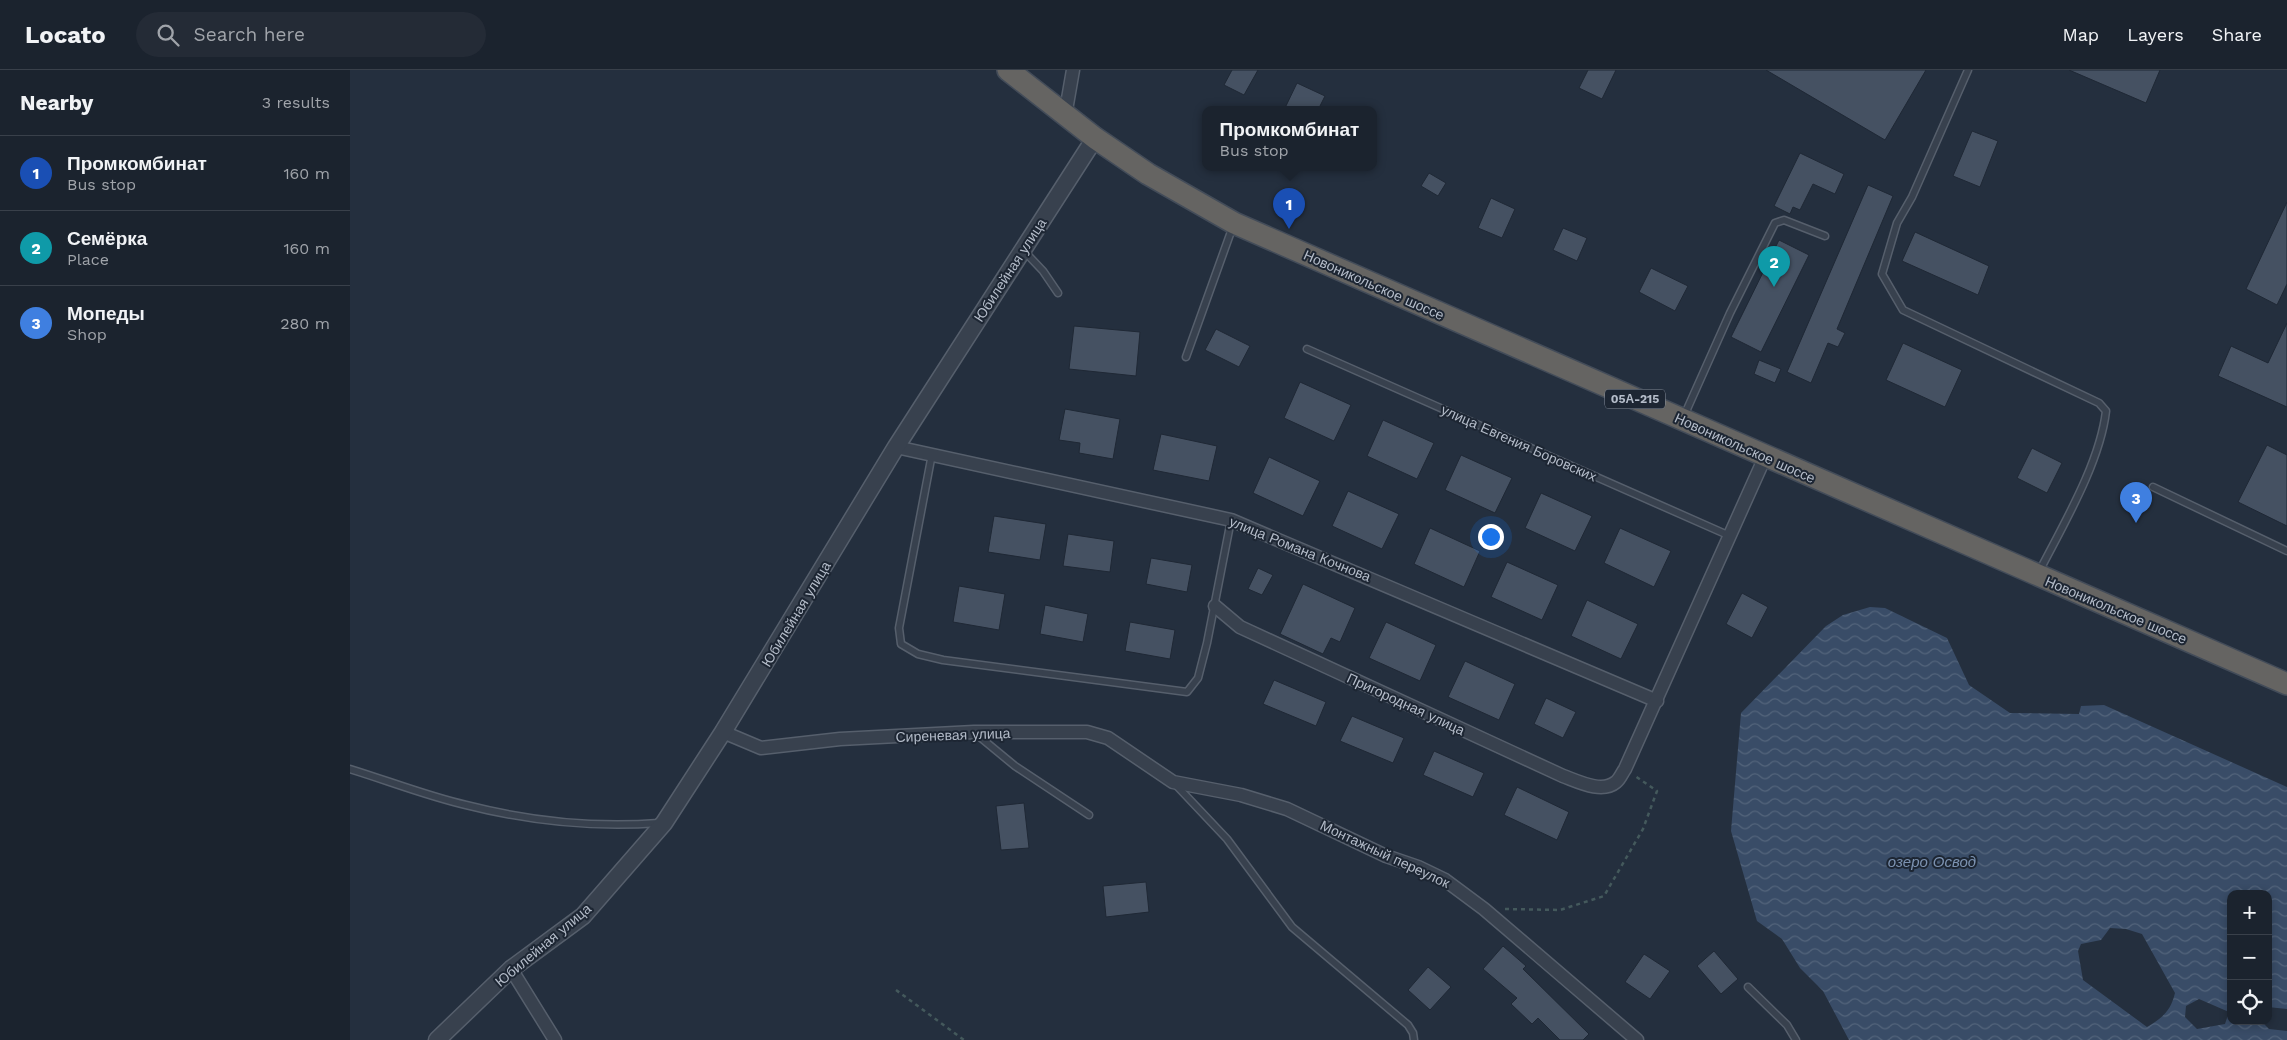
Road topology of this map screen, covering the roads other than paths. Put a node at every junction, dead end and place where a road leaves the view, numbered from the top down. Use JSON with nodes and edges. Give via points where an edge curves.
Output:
{"nodes":[{"id":1,"x":1008,"y":70,"type":"edge"},
{"id":2,"x":1073,"y":70,"type":"edge"},
{"id":3,"x":1968,"y":70,"type":"edge"},
{"id":4,"x":1065,"y":116,"type":"junction"},
{"id":5,"x":1095,"y":138,"type":"junction"},
{"id":6,"x":1234,"y":223,"type":"junction"},
{"id":7,"x":1825,"y":236,"type":"dead end"},
{"id":8,"x":1023,"y":250,"type":"junction"},
{"id":9,"x":1058,"y":293,"type":"dead end"},
{"id":10,"x":1307,"y":348,"type":"dead end"},
{"id":11,"x":1186,"y":357,"type":"dead end"},
{"id":12,"x":1682,"y":420,"type":"junction"},
{"id":13,"x":896,"y":446,"type":"junction"},
{"id":14,"x":932,"y":454,"type":"junction"},
{"id":15,"x":1765,"y":457,"type":"junction"},
{"id":16,"x":2153,"y":487,"type":"dead end"},
{"id":17,"x":1232,"y":520,"type":"junction"},
{"id":18,"x":1731,"y":537,"type":"junction"},
{"id":19,"x":2287,"y":551,"type":"edge"},
{"id":20,"x":2037,"y":576,"type":"junction"},
{"id":21,"x":1215,"y":606,"type":"junction"},
{"id":22,"x":2287,"y":684,"type":"edge"},
{"id":23,"x":1657,"y":701,"type":"junction"},
{"id":24,"x":723,"y":732,"type":"junction"},
{"id":25,"x":974,"y":732,"type":"junction"},
{"id":26,"x":350,"y":769,"type":"edge"},
{"id":27,"x":1172,"y":782,"type":"junction"},
{"id":28,"x":1089,"y":815,"type":"dead end"},
{"id":29,"x":664,"y":823,"type":"junction"},
{"id":30,"x":511,"y":969,"type":"junction"},
{"id":31,"x":1748,"y":987,"type":"dead end"},
{"id":32,"x":437,"y":1040,"type":"edge"},
{"id":33,"x":555,"y":1040,"type":"edge"},
{"id":34,"x":1414,"y":1040,"type":"edge"},
{"id":35,"x":1637,"y":1040,"type":"edge"},
{"id":36,"x":1796,"y":1040,"type":"edge"}],
"edges":[{"from":1,"to":4,"type":"highway","name":"Новоникольское шоссе","number":"05А-215"},
{"from":2,"to":4,"type":"street"},
{"from":3,"to":20,"type":"lane","via":[[1912,197],[1897,223],[1882,274],[1903,310],[2099,403],[2106,411],[2104,434],[2073,506]]},
{"from":4,"to":5,"type":"highway","name":"Новоникольское шоссе","number":"05А-215"},
{"from":5,"to":6,"type":"highway","name":"Новоникольское шоссе","number":"05А-215","via":[[1148,174]]},
{"from":5,"to":8,"type":"street","name":"Юбилейная улица"},
{"from":6,"to":11,"type":"lane"},
{"from":6,"to":12,"type":"highway","name":"Новоникольское шоссе","number":"05А-215"},
{"from":7,"to":12,"type":"lane","via":[[1784,220],[1775,223]]},
{"from":8,"to":9,"type":"lane"},
{"from":8,"to":13,"type":"street","name":"Юбилейная улица"},
{"from":10,"to":18,"type":"lane","name":"улица Евгения Боровских"},
{"from":12,"to":15,"type":"highway","name":"Новоникольское шоссе","number":"05А-215"},
{"from":13,"to":14,"type":"street","name":"улица Романа Кочнова"},
{"from":13,"to":24,"type":"street","name":"Юбилейная улица"},
{"from":14,"to":17,"type":"street","name":"улица Романа Кочнова"},
{"from":14,"to":21,"type":"lane","via":[[899,628],[901,644],[918,654],[1188,692],[1198,678]]},
{"from":15,"to":18,"type":"street"},
{"from":15,"to":20,"type":"highway","name":"Новоникольское шоссе","number":"05А-215"},
{"from":16,"to":19,"type":"lane"},
{"from":17,"to":21,"type":"lane"},
{"from":17,"to":23,"type":"street","name":"улица Романа Кочнова"},
{"from":18,"to":23,"type":"street"},
{"from":20,"to":22,"type":"highway","name":"Новоникольское шоссе","number":"05А-215"},
{"from":21,"to":23,"type":"street","name":"Пригородная улица","via":[[1240,627],[1584,784],[1604,787],[1616,782]]},
{"from":24,"to":25,"type":"street","name":"Сиреневая улица","via":[[761,748],[840,739]]},
{"from":24,"to":29,"type":"street","name":"Юбилейная улица"},
{"from":25,"to":27,"type":"street","name":"Сиреневая улица","via":[[1087,732],[1108,738]]},
{"from":25,"to":28,"type":"lane","via":[[1015,766]]},
{"from":26,"to":29,"type":"lane","via":[[466,805],[559,822],[621,826]]},
{"from":27,"to":34,"type":"lane","via":[[1227,839],[1292,927],[1408,1024]]},
{"from":27,"to":35,"type":"street","name":"Монтажный переулок","via":[[1242,794],[1287,809],[1445,880],[1484,909]]},
{"from":29,"to":30,"type":"street","name":"Юбилейная улица","via":[[583,916]]},
{"from":30,"to":32,"type":"street","name":"Юбилейная улица"},
{"from":30,"to":33,"type":"street"},
{"from":31,"to":36,"type":"lane","via":[[1787,1025]]}]}
